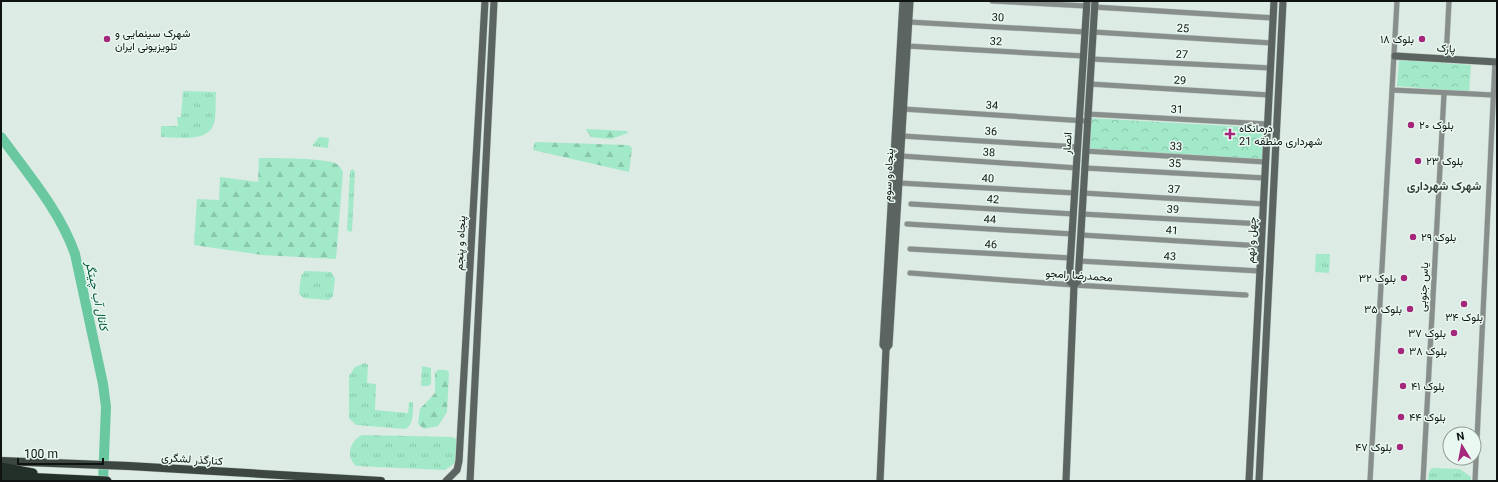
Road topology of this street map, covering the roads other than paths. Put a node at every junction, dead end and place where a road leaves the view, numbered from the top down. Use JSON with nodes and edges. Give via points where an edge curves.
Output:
{"nodes":[{"id":1,"x":485,"y":1,"type":"edge"},
{"id":2,"x":494,"y":1,"type":"edge"},
{"id":3,"x":903,"y":1,"type":"edge"},
{"id":4,"x":910,"y":1,"type":"edge"},
{"id":5,"x":992,"y":1,"type":"edge"},
{"id":6,"x":1274,"y":1,"type":"edge"},
{"id":7,"x":1283,"y":1,"type":"edge"},
{"id":8,"x":1397,"y":1,"type":"edge"},
{"id":9,"x":1449,"y":1,"type":"edge"},
{"id":10,"x":1091,"y":4,"type":"edge"},
{"id":11,"x":1274,"y":18,"type":"junction"},
{"id":12,"x":909,"y":22,"type":"junction"},
{"id":13,"x":1089,"y":32,"type":"junction"},
{"id":14,"x":1272,"y":43,"type":"junction"},
{"id":15,"x":907,"y":46,"type":"junction"},
{"id":16,"x":1084,"y":56,"type":"junction"},
{"id":17,"x":1395,"y":56,"type":"junction"},
{"id":18,"x":1091,"y":59,"type":"junction"},
{"id":19,"x":1446,"y":60,"type":"junction"},
{"id":20,"x":1496,"y":62,"type":"edge"},
{"id":21,"x":1271,"y":68,"type":"junction"},
{"id":22,"x":1090,"y":84,"type":"junction"},
{"id":23,"x":1393,"y":90,"type":"junction"},
{"id":24,"x":1444,"y":94,"type":"junction"},
{"id":25,"x":1270,"y":95,"type":"junction"},
{"id":26,"x":1493,"y":95,"type":"junction"},
{"id":27,"x":903,"y":109,"type":"junction"},
{"id":28,"x":1084,"y":118,"type":"junction"},
{"id":29,"x":1267,"y":124,"type":"junction"},
{"id":30,"x":902,"y":136,"type":"junction"},
{"id":31,"x":1082,"y":149,"type":"junction"},
{"id":32,"x":900,"y":156,"type":"junction"},
{"id":33,"x":1266,"y":162,"type":"junction"},
{"id":34,"x":1077,"y":168,"type":"junction"},
{"id":35,"x":1085,"y":168,"type":"junction"},
{"id":36,"x":475,"y":172,"type":"junction"},
{"id":37,"x":485,"y":172,"type":"junction"},
{"id":38,"x":1265,"y":178,"type":"junction"},
{"id":39,"x":899,"y":182,"type":"junction"},
{"id":40,"x":1075,"y":193,"type":"junction"},
{"id":41,"x":1083,"y":193,"type":"junction"},
{"id":42,"x":911,"y":204,"type":"dead end"},
{"id":43,"x":1264,"y":204,"type":"junction"},
{"id":44,"x":1074,"y":214,"type":"junction"},
{"id":45,"x":1082,"y":214,"type":"junction"},
{"id":46,"x":907,"y":224,"type":"dead end"},
{"id":47,"x":1263,"y":224,"type":"junction"},
{"id":48,"x":1072,"y":234,"type":"junction"},
{"id":49,"x":1081,"y":235,"type":"junction"},
{"id":50,"x":1262,"y":246,"type":"junction"},
{"id":51,"x":910,"y":249,"type":"dead end"},
{"id":52,"x":1071,"y":258,"type":"junction"},
{"id":53,"x":1079,"y":261,"type":"junction"},
{"id":54,"x":1260,"y":271,"type":"junction"},
{"id":55,"x":910,"y":273,"type":"dead end"},
{"id":56,"x":1074,"y":285,"type":"junction"},
{"id":57,"x":1246,"y":295,"type":"dead end"},
{"id":58,"x":886,"y":349,"type":"junction"},
{"id":59,"x":1,"y":461,"type":"edge"},
{"id":60,"x":458,"y":466,"type":"junction"},
{"id":61,"x":1,"y":467,"type":"edge"},
{"id":62,"x":471,"y":467,"type":"junction"},
{"id":63,"x":1,"y":476,"type":"edge"},
{"id":64,"x":84,"y":480,"type":"junction"},
{"id":65,"x":107,"y":481,"type":"edge"},
{"id":66,"x":380,"y":481,"type":"edge"},
{"id":67,"x":446,"y":481,"type":"edge"},
{"id":68,"x":470,"y":481,"type":"edge"},
{"id":69,"x":880,"y":481,"type":"edge"},
{"id":70,"x":1066,"y":481,"type":"edge"},
{"id":71,"x":1249,"y":481,"type":"edge"},
{"id":72,"x":1259,"y":481,"type":"edge"},
{"id":73,"x":1370,"y":481,"type":"edge"},
{"id":74,"x":1423,"y":481,"type":"edge"},
{"id":75,"x":1475,"y":481,"type":"edge"}],
"edges":[{"from":1,"to":36,"type":"street","name":"پنجاه و پنجم"},
{"from":2,"to":37,"type":"street","name":"پنجاه و پنجم"},
{"from":3,"to":58,"type":"street","name":"پنجاه و سوم","via":[[883,345]]},
{"from":4,"to":12,"type":"street","name":"پنجاه و سوم"},
{"from":5,"to":10,"type":"street"},
{"from":6,"to":11,"type":"street","name":"چهل و نهم"},
{"from":7,"to":72,"type":"street","name":"چهل و نهم"},
{"from":8,"to":17,"type":"street"},
{"from":9,"to":19,"type":"street"},
{"from":10,"to":11,"type":"street"},
{"from":10,"to":13,"type":"street","name":"انصار"},
{"from":11,"to":14,"type":"street","name":"چهل و نهم"},
{"from":12,"to":13,"type":"street","name":"30"},
{"from":12,"to":15,"type":"street","name":"پنجاه و سوم"},
{"from":13,"to":14,"type":"street","name":"25"},
{"from":13,"to":16,"type":"street","name":"انصار"},
{"from":13,"to":18,"type":"street","name":"انصار"},
{"from":14,"to":21,"type":"street","name":"چهل و نهم"},
{"from":15,"to":16,"type":"street","name":"32"},
{"from":15,"to":27,"type":"street","name":"پنجاه و سوم"},
{"from":16,"to":28,"type":"street","name":"انصار"},
{"from":17,"to":19,"type":"street","name":"پارک"},
{"from":17,"to":23,"type":"street"},
{"from":18,"to":21,"type":"street","name":"27"},
{"from":18,"to":22,"type":"street","name":"انصار"},
{"from":19,"to":20,"type":"street","name":"پارک"},
{"from":20,"to":26,"type":"street"},
{"from":21,"to":25,"type":"street","name":"چهل و نهم"},
{"from":22,"to":25,"type":"street","name":"29"},
{"from":22,"to":28,"type":"street","name":"انصار"},
{"from":23,"to":24,"type":"street"},
{"from":23,"to":73,"type":"street"},
{"from":24,"to":26,"type":"street"},
{"from":24,"to":74,"type":"street","name":"یاس جنوبی"},
{"from":25,"to":29,"type":"street","name":"چهل و نهم"},
{"from":26,"to":75,"type":"street"},
{"from":27,"to":28,"type":"street","name":"34"},
{"from":27,"to":30,"type":"street","name":"پنجاه و سوم"},
{"from":28,"to":29,"type":"street","name":"31"},
{"from":28,"to":31,"type":"street","name":"انصار"},
{"from":29,"to":33,"type":"street","name":"چهل و نهم"},
{"from":30,"to":31,"type":"street","name":"36"},
{"from":30,"to":32,"type":"street","name":"پنجاه و سوم"},
{"from":31,"to":33,"type":"street","name":"33"},
{"from":31,"to":34,"type":"street","name":"انصار"},
{"from":31,"to":35,"type":"street","name":"انصار"},
{"from":32,"to":34,"type":"street","name":"38"},
{"from":32,"to":39,"type":"street","name":"پنجاه و سوم"},
{"from":33,"to":38,"type":"street","name":"چهل و نهم"},
{"from":34,"to":40,"type":"street","name":"انصار"},
{"from":35,"to":38,"type":"street","name":"35"},
{"from":35,"to":41,"type":"street","name":"انصار"},
{"from":36,"to":37,"type":"street"},
{"from":36,"to":60,"type":"street","name":"پنجاه و پنجم"},
{"from":37,"to":62,"type":"street","name":"پنجاه و پنجم"},
{"from":38,"to":43,"type":"street","name":"چهل و نهم"},
{"from":39,"to":40,"type":"street","name":"40"},
{"from":39,"to":58,"type":"street","name":"پنجاه و سوم","via":[[889,345]]},
{"from":40,"to":44,"type":"street","name":"انصار"},
{"from":41,"to":43,"type":"street","name":"37"},
{"from":41,"to":45,"type":"street","name":"انصار"},
{"from":42,"to":44,"type":"street","name":"42"},
{"from":43,"to":47,"type":"street","name":"چهل و نهم"},
{"from":44,"to":48,"type":"street","name":"انصار"},
{"from":45,"to":47,"type":"street","name":"39"},
{"from":45,"to":49,"type":"street","name":"انصار"},
{"from":46,"to":48,"type":"street","name":"44"},
{"from":47,"to":50,"type":"street","name":"چهل و نهم"},
{"from":48,"to":52,"type":"street","name":"انصار"},
{"from":49,"to":50,"type":"street","name":"41"},
{"from":49,"to":53,"type":"street","name":"انصار"},
{"from":50,"to":54,"type":"street","name":"چهل و نهم"},
{"from":51,"to":52,"type":"street","name":"46"},
{"from":52,"to":56,"type":"street","name":"انصار","via":[[1070,281]]},
{"from":53,"to":54,"type":"street","name":"43"},
{"from":53,"to":56,"type":"street","name":"انصار","via":[[1078,281]]},
{"from":54,"to":71,"type":"street","name":"چهل و نهم"},
{"from":55,"to":56,"type":"street","name":"محمدرضا رامجو"},
{"from":56,"to":57,"type":"street","name":"محمدرضا رامجو"},
{"from":56,"to":70,"type":"street","name":"انصار"},
{"from":58,"to":69,"type":"street","name":"پنجاه و سوم"},
{"from":59,"to":66,"type":"main road","name":"کنارگذر لشگری"},
{"from":60,"to":62,"type":"street"},
{"from":60,"to":67,"type":"street"},
{"from":61,"to":64,"type":"highway"},
{"from":62,"to":68,"type":"street","name":"پنجاه و پنجم"},
{"from":63,"to":64,"type":"highway"},
{"from":64,"to":65,"type":"highway"}]}
